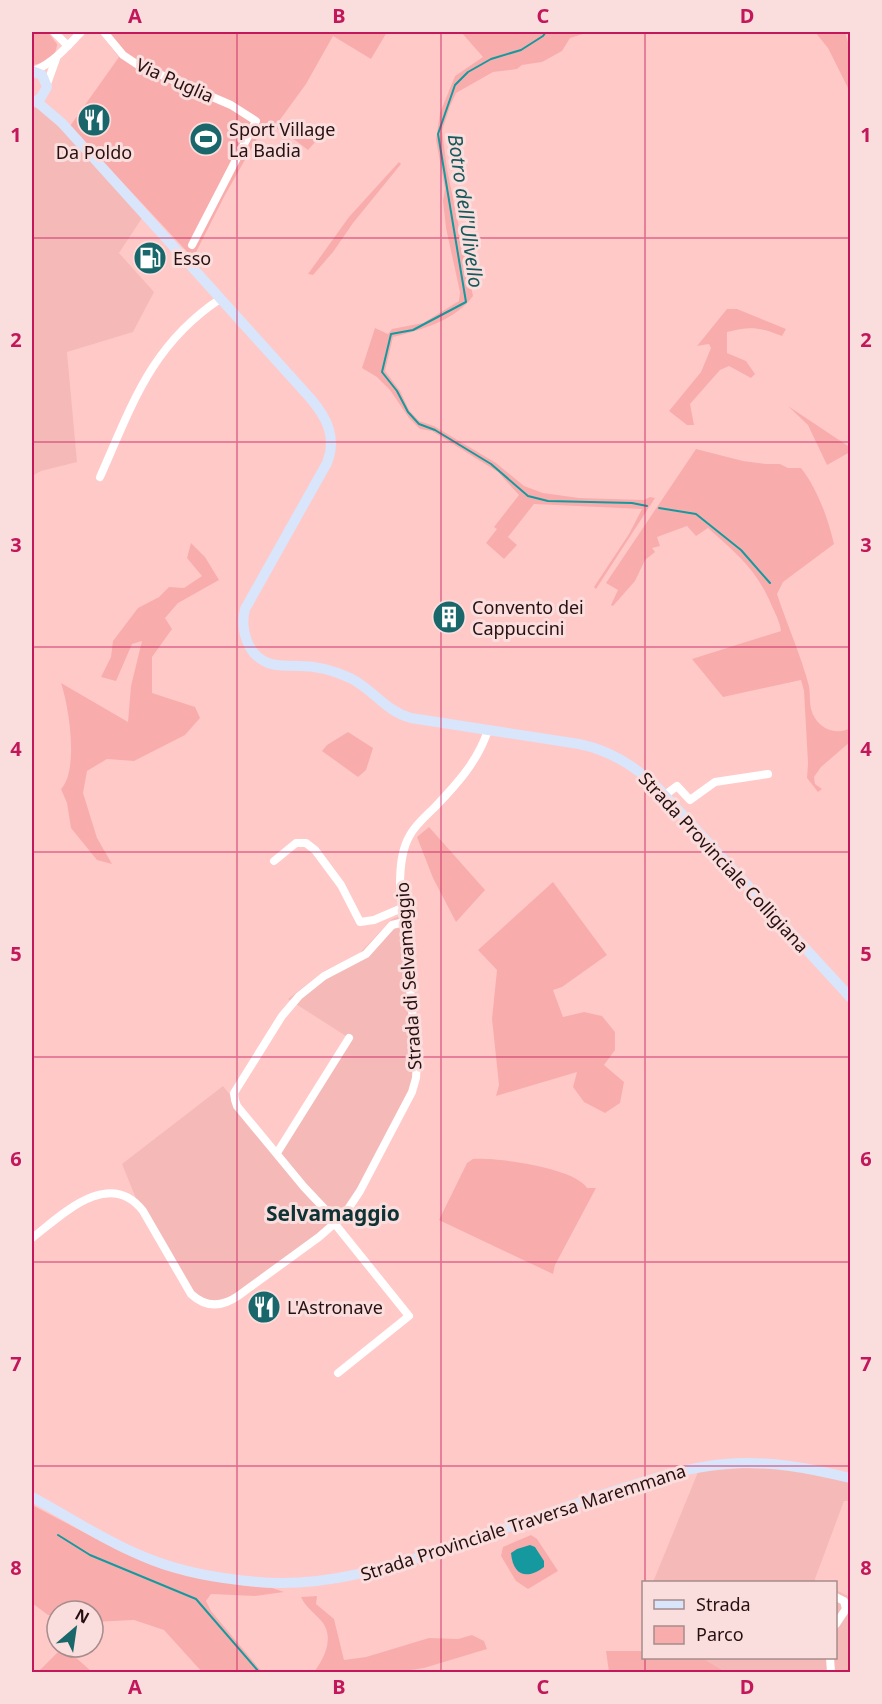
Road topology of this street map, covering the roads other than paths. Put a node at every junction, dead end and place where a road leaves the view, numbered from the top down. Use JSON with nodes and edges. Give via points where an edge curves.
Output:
{"nodes":[{"id":1,"x":54,"y":32,"type":"edge"},
{"id":2,"x":81,"y":32,"type":"edge"},
{"id":3,"x":104,"y":32,"type":"edge"},
{"id":4,"x":68,"y":46,"type":"junction"},
{"id":5,"x":58,"y":56,"type":"junction"},
{"id":6,"x":33,"y":71,"type":"edge"},
{"id":7,"x":46,"y":87,"type":"junction"},
{"id":8,"x":34,"y":101,"type":"edge"},
{"id":9,"x":62,"y":123,"type":"junction"},
{"id":10,"x":192,"y":245,"type":"dead end"},
{"id":11,"x":220,"y":299,"type":"junction"},
{"id":12,"x":100,"y":477,"type":"dead end"},
{"id":13,"x":488,"y":730,"type":"junction"},
{"id":14,"x":768,"y":774,"type":"dead end"},
{"id":15,"x":665,"y":795,"type":"junction"},
{"id":16,"x":274,"y":861,"type":"dead end"},
{"id":17,"x":402,"y":908,"type":"junction"},
{"id":18,"x":404,"y":922,"type":"junction"},
{"id":19,"x":850,"y":997,"type":"edge"},
{"id":20,"x":349,"y":1038,"type":"dead end"},
{"id":21,"x":277,"y":1153,"type":"junction"},
{"id":22,"x":336,"y":1223,"type":"junction"},
{"id":23,"x":32,"y":1238,"type":"edge"},
{"id":24,"x":338,"y":1373,"type":"dead end"},
{"id":25,"x":850,"y":1478,"type":"edge"},
{"id":26,"x":32,"y":1497,"type":"edge"},
{"id":27,"x":837,"y":1598,"type":"edge"},
{"id":28,"x":837,"y":1622,"type":"edge"}],
"edges":[{"from":1,"to":4,"type":"street"},
{"from":2,"to":4,"type":"street"},
{"from":3,"to":10,"type":"street","name":"Via Puglia","via":[[122,54],[138,65],[231,105],[256,121]]},
{"from":4,"to":5,"type":"street"},
{"from":5,"to":6,"type":"street"},
{"from":5,"to":7,"type":"street"},
{"from":6,"to":7,"type":"main road","name":"Strada Provinciale Colligiana","via":[[42,75]]},
{"from":7,"to":8,"type":"main road","via":[[44,95]]},
{"from":7,"to":9,"type":"main road","name":"Strada Provinciale Colligiana"},
{"from":8,"to":9,"type":"main road","name":"Strada Provinciale Colligiana"},
{"from":9,"to":11,"type":"main road","name":"Strada Provinciale Colligiana"},
{"from":11,"to":12,"type":"street","via":[[182,329],[150,370]]},
{"from":11,"to":13,"type":"main road","name":"Strada Provinciale Colligiana","via":[[319,410],[331,438],[325,468],[248,602],[243,622],[250,647],[271,664],[308,666],[345,676],[401,716]]},
{"from":13,"to":15,"type":"main road","name":"Strada Provinciale Colligiana","via":[[600,750],[630,765]]},
{"from":13,"to":17,"type":"street","name":"Strada di Selvamaggio","via":[[468,770],[407,840],[400,871]]},
{"from":14,"to":15,"type":"street","via":[[715,782],[690,800],[677,786]]},
{"from":15,"to":19,"type":"main road","name":"Strada Provinciale Colligiana"},
{"from":16,"to":17,"type":"street","via":[[296,843],[304,842],[315,850],[341,885],[360,922]]},
{"from":17,"to":18,"type":"street","name":"Strada di Selvamaggio"},
{"from":18,"to":21,"type":"street","via":[[392,925],[366,954],[324,976],[299,996],[235,1091],[237,1106]]},
{"from":18,"to":22,"type":"street","name":"Strada di Selvamaggio","via":[[417,1056],[415,1085],[360,1191]]},
{"from":20,"to":21,"type":"street"},
{"from":21,"to":22,"type":"street"},
{"from":22,"to":23,"type":"street","name":"Strada di Selvamaggio","via":[[234,1299],[217,1305],[202,1302],[191,1294],[143,1211],[123,1195],[89,1197]]},
{"from":22,"to":24,"type":"street","via":[[409,1316]]},
{"from":25,"to":26,"type":"main road","name":"Strada Provinciale Traversa Maremmana","via":[[775,1464],[731,1463],[692,1468],[380,1569],[338,1579],[286,1583],[220,1577],[163,1564],[113,1542]]},
{"from":27,"to":28,"type":"street","via":[[846,1609]]}]}
